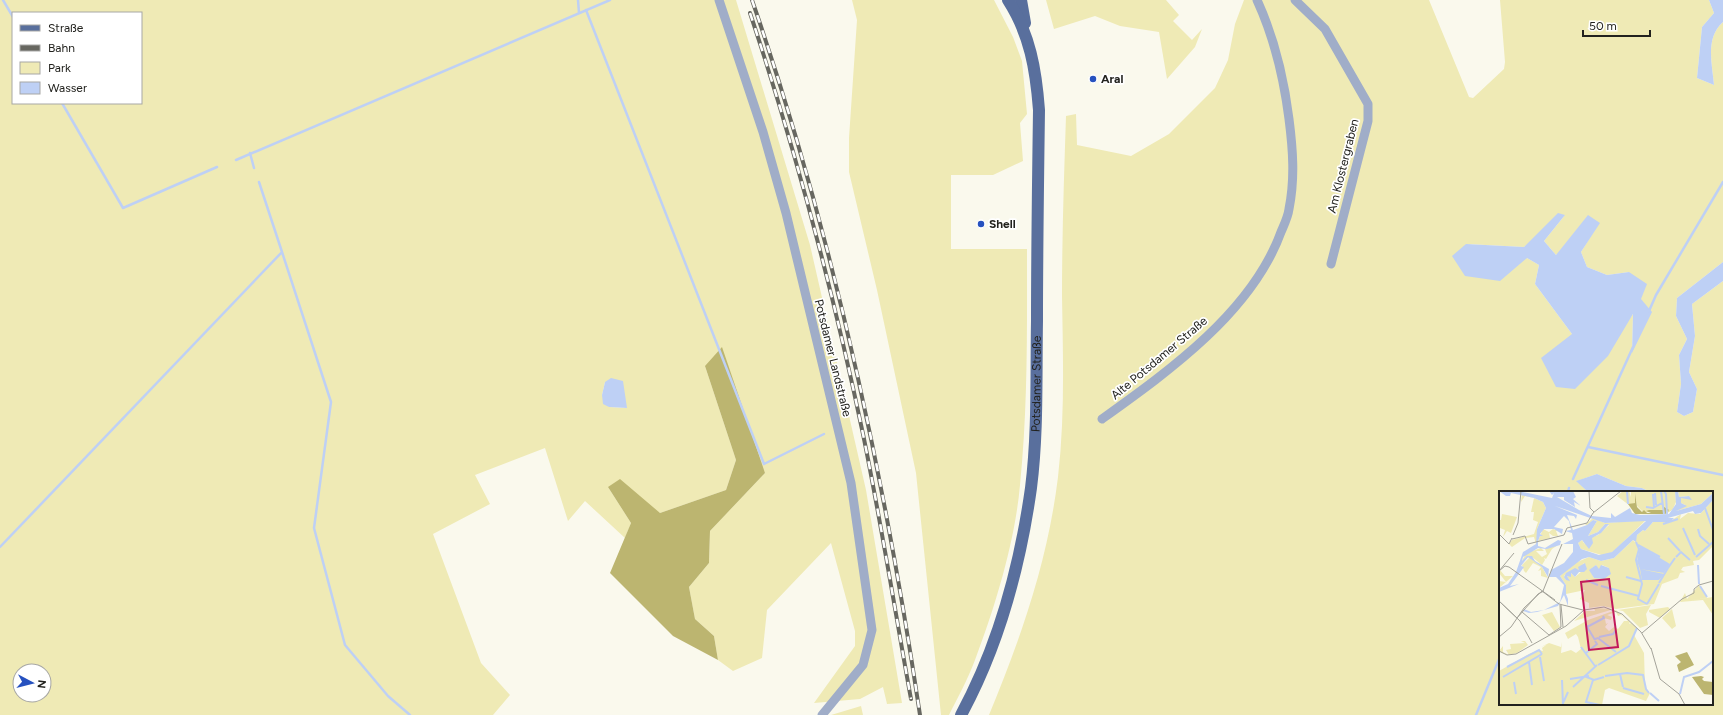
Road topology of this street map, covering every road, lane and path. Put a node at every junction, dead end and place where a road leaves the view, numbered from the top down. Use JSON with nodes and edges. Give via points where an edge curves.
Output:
{"nodes":[{"id":1,"x":719,"y":0,"type":"edge"},
{"id":2,"x":1008,"y":0,"type":"edge"},
{"id":3,"x":1021,"y":0,"type":"edge"},
{"id":4,"x":1257,"y":0,"type":"edge"},
{"id":5,"x":1295,"y":0,"type":"edge"},
{"id":6,"x":1028,"y":42,"type":"junction"},
{"id":7,"x":1331,"y":264,"type":"dead end"},
{"id":8,"x":1102,"y":419,"type":"dead end"},
{"id":9,"x":822,"y":715,"type":"edge"},
{"id":10,"x":961,"y":715,"type":"edge"}],
"edges":[{"from":1,"to":9,"type":"street","name":"Potsdamer Landstraße","via":[[763,132],[784,206],[852,491],[872,630],[863,665]]},
{"from":2,"to":6,"type":"main road","name":"Potsdamer Straße"},
{"from":3,"to":6,"type":"main road","name":"Potsdamer Straße"},
{"from":4,"to":8,"type":"street","name":"Alte Potsdamer Straße","via":[[1274,47],[1287,98],[1294,156],[1289,211],[1280,236],[1258,279],[1212,331],[1182,358]]},
{"from":5,"to":7,"type":"street","name":"Am Klostergraben","via":[[1325,29],[1368,104],[1368,121]]},
{"from":6,"to":10,"type":"main road","name":"Potsdamer Straße","via":[[1036,73],[1039,110],[1035,429],[1031,487],[1021,544],[1006,605],[974,692]]}]}
